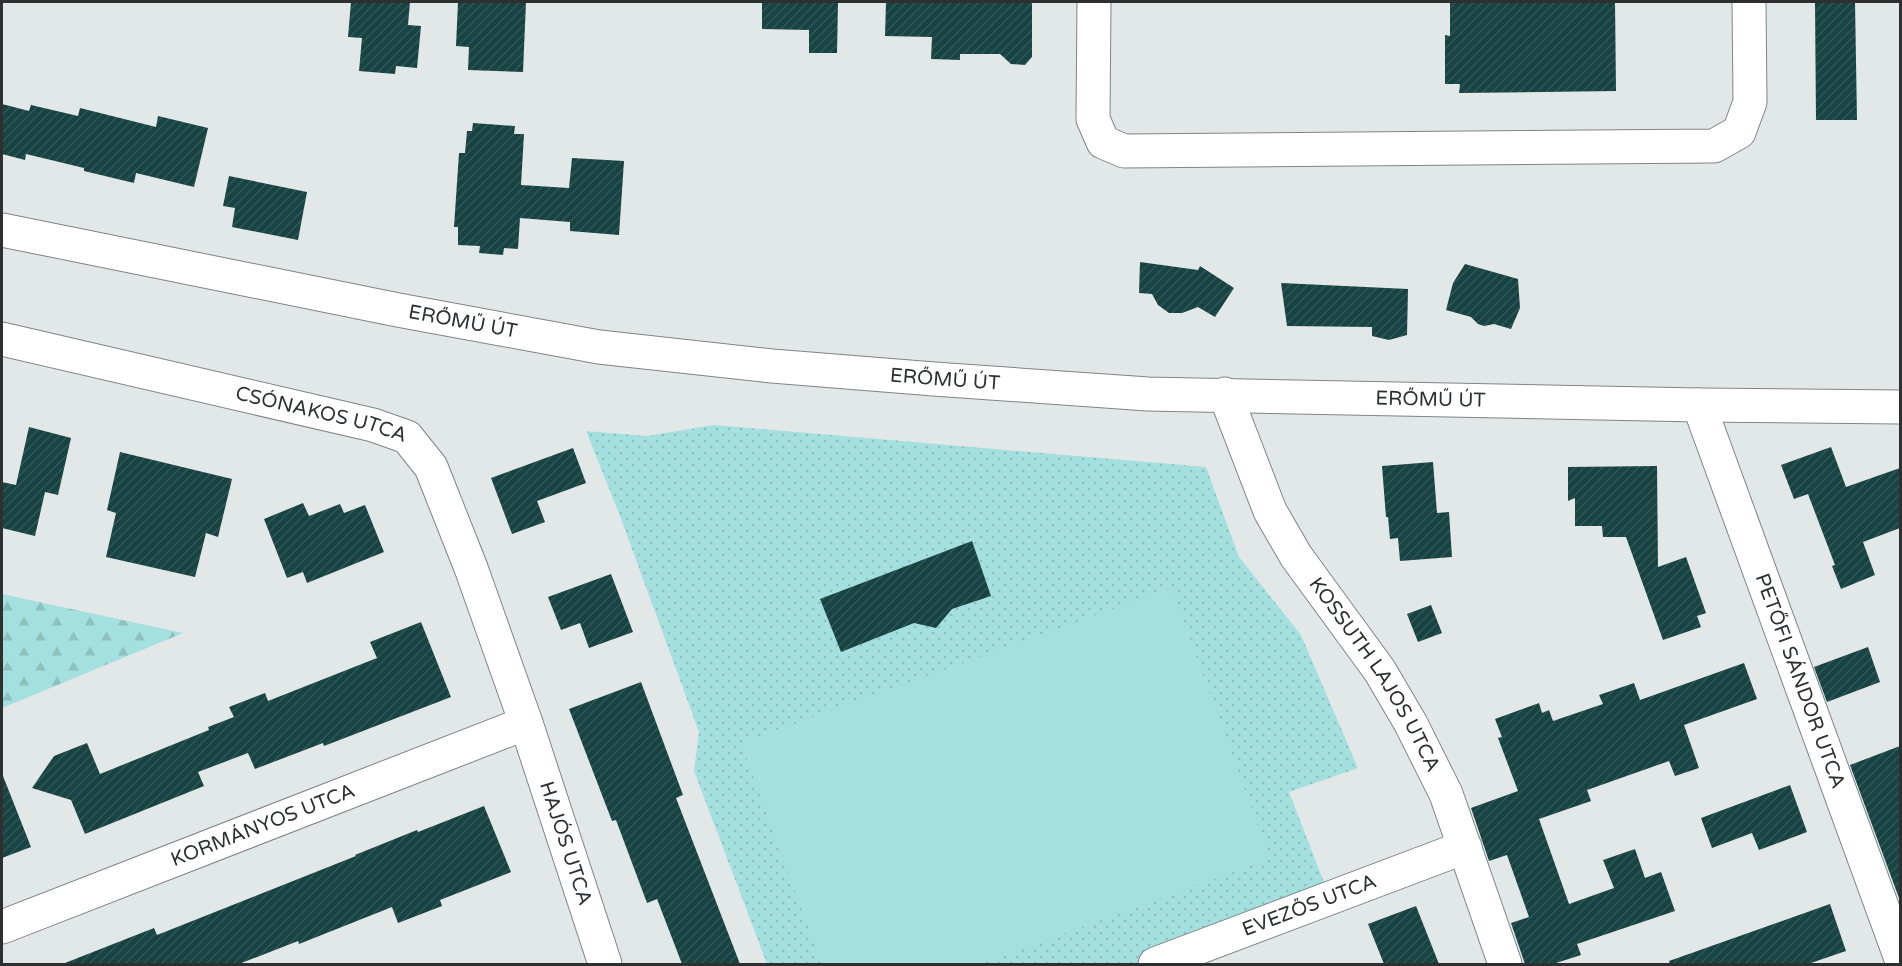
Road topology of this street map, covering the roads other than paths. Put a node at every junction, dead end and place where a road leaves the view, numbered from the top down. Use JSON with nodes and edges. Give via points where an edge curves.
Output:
{"nodes":[{"id":1,"x":1094,"y":2,"type":"edge"},
{"id":2,"x":1749,"y":2,"type":"edge"},
{"id":3,"x":2,"y":230,"type":"edge"},
{"id":4,"x":2,"y":339,"type":"edge"},
{"id":5,"x":1225,"y":394,"type":"junction"},
{"id":6,"x":1699,"y":405,"type":"junction"},
{"id":7,"x":1900,"y":407,"type":"edge"},
{"id":8,"x":526,"y":723,"type":"junction"},
{"id":9,"x":1465,"y":847,"type":"junction"},
{"id":10,"x":2,"y":927,"type":"edge"},
{"id":11,"x":1900,"y":956,"type":"edge"},
{"id":12,"x":605,"y":964,"type":"edge"},
{"id":13,"x":1155,"y":964,"type":"edge"},
{"id":14,"x":1505,"y":964,"type":"edge"}],
"edges":[{"from":1,"to":2,"type":"street","via":[[1093,120],[1102,142],[1124,151],[1714,146],[1739,132],[1750,102]]},
{"from":3,"to":5,"type":"street","name":"ERŐMŰ ÚT","via":[[599,347],[934,380],[1148,394]]},
{"from":4,"to":8,"type":"street","name":"CSÓNAKOS UTCA","via":[[373,425],[407,437],[431,467]]},
{"from":5,"to":6,"type":"street","name":"ERŐMŰ ÚT"},
{"from":5,"to":9,"type":"street","name":"KOSSUTH LAJOS UTCA","via":[[1270,511],[1296,556],[1391,688],[1446,794]]},
{"from":6,"to":7,"type":"street","name":"ERŐMŰ ÚT"},
{"from":6,"to":11,"type":"street","name":"PETŐFI SÁNDOR UTCA"},
{"from":8,"to":10,"type":"street","name":"KORMÁNYOS UTCA"},
{"from":8,"to":12,"type":"street","name":"HAJÓS UTCA"},
{"from":9,"to":13,"type":"street","name":"EVEZŐS UTCA"},
{"from":9,"to":14,"type":"street","name":"KOSSUTH LAJOS UTCA"}]}
